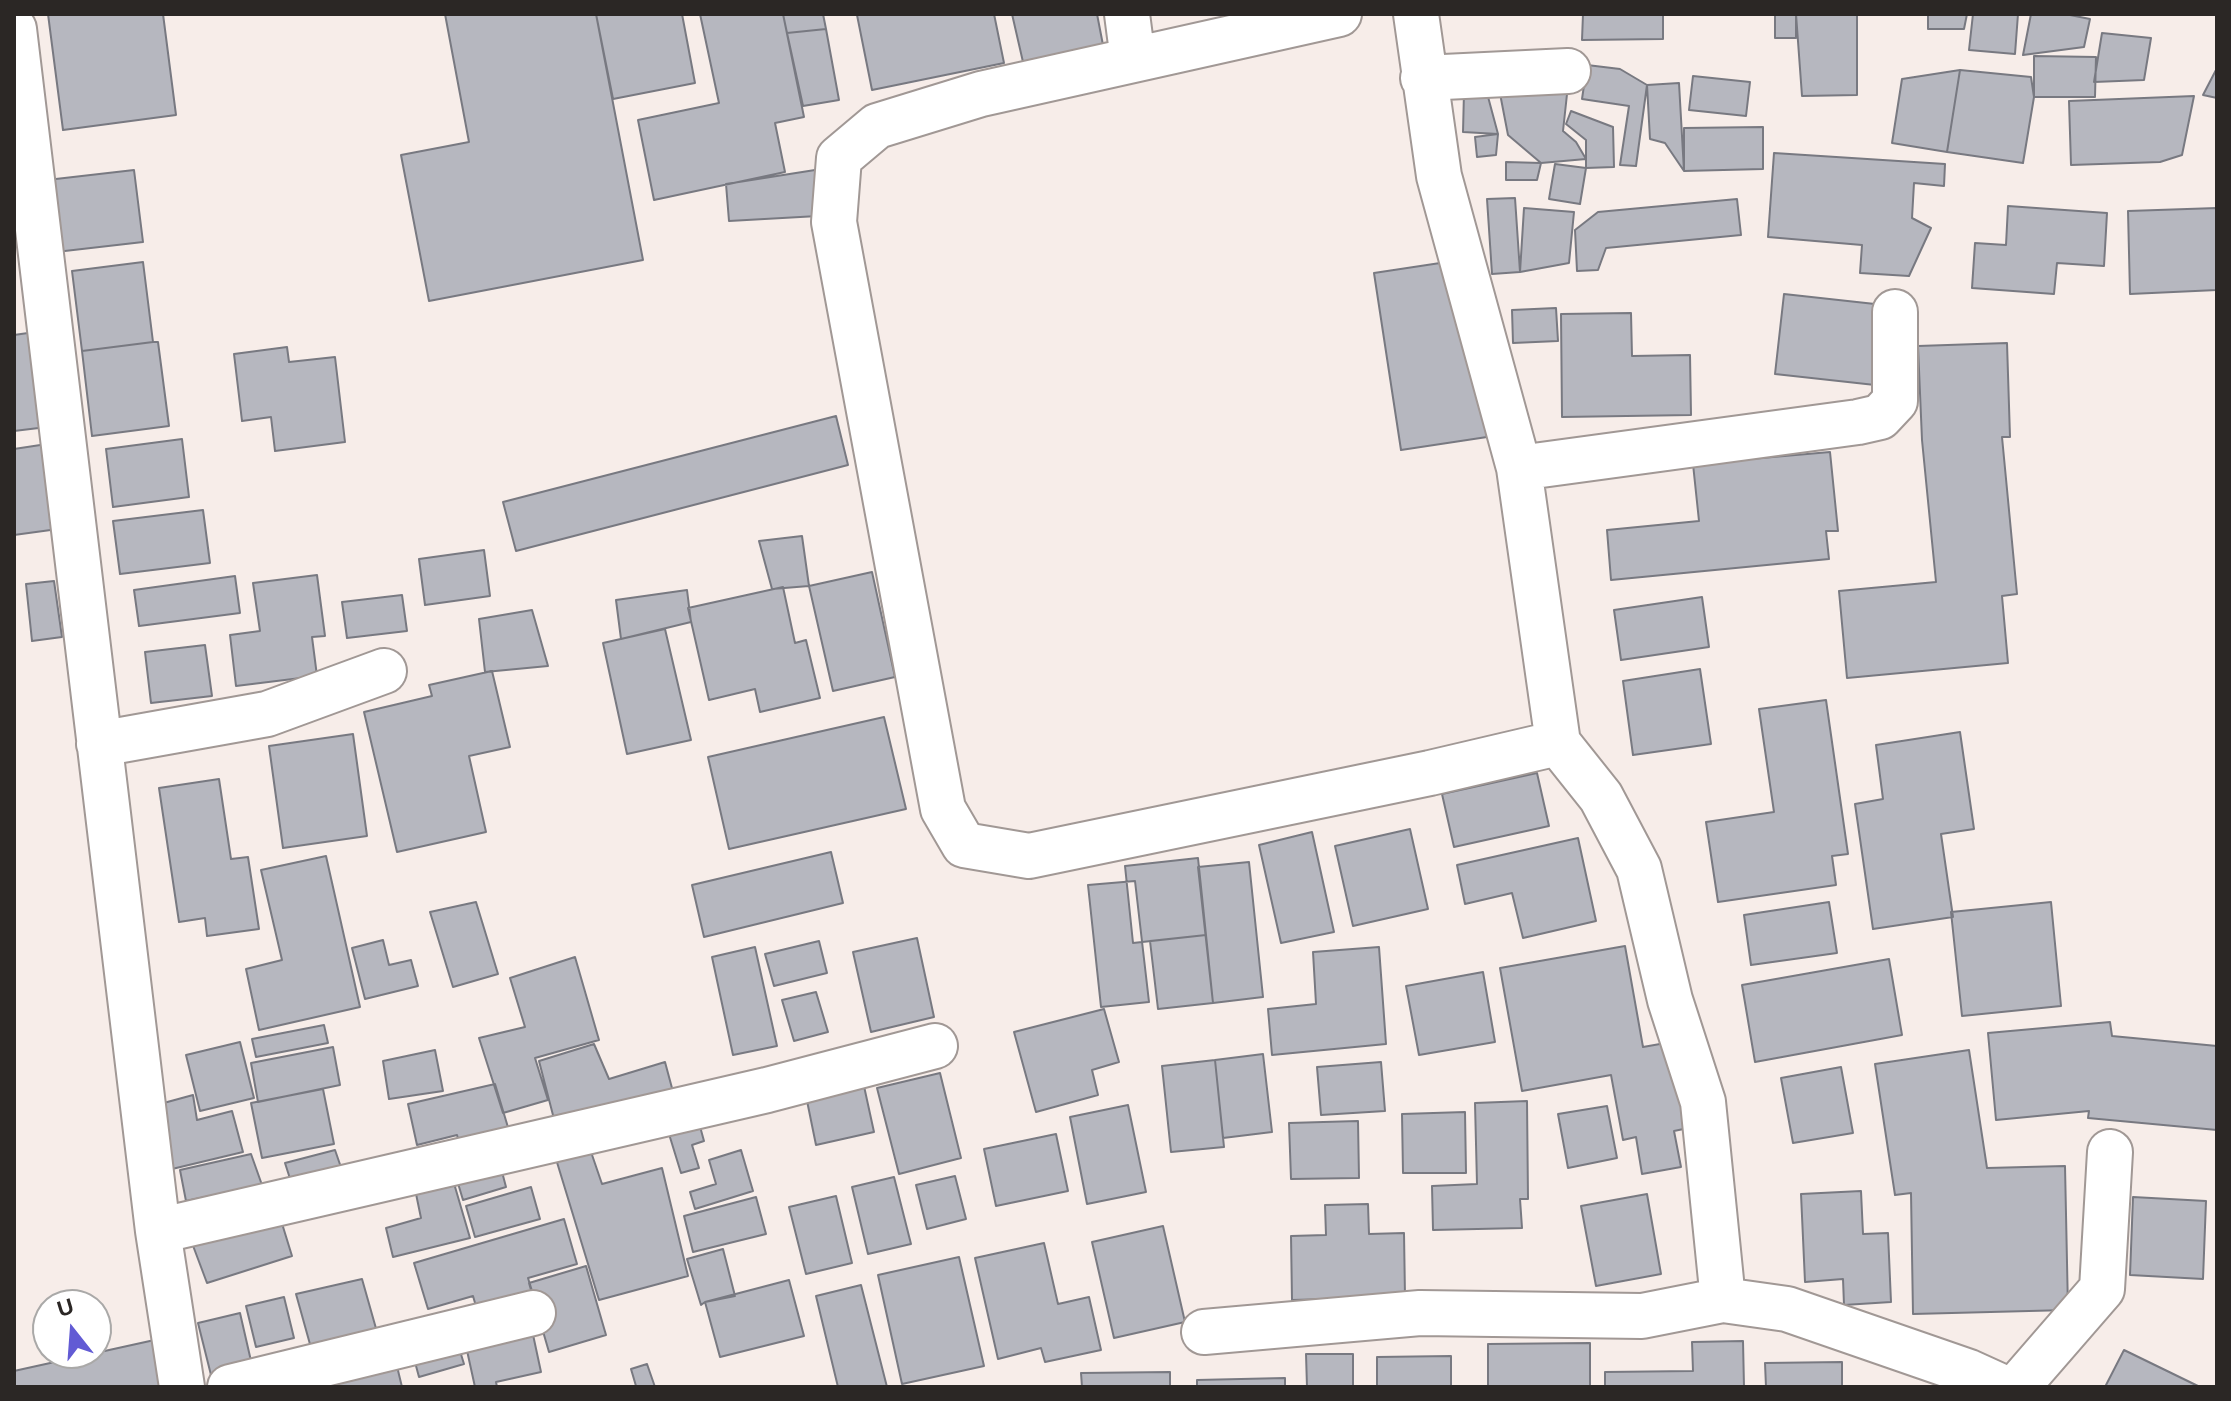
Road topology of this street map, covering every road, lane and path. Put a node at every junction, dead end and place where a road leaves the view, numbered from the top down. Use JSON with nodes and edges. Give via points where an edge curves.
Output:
{"nodes":[{"id":1,"x":1127,"y":14,"type":"edge"},
{"id":2,"x":1339,"y":14,"type":"edge"},
{"id":3,"x":1416,"y":14,"type":"edge"},
{"id":4,"x":14,"y":29,"type":"edge"},
{"id":5,"x":1133,"y":60,"type":"junction"},
{"id":6,"x":1568,"y":71,"type":"dead end"},
{"id":7,"x":1423,"y":78,"type":"junction"},
{"id":8,"x":1895,"y":312,"type":"dead end"},
{"id":9,"x":1519,"y":468,"type":"junction"},
{"id":10,"x":384,"y":671,"type":"dead end"},
{"id":11,"x":1558,"y":743,"type":"junction"},
{"id":12,"x":99,"y":744,"type":"junction"},
{"id":13,"x":935,"y":1046,"type":"dead end"},
{"id":14,"x":2110,"y":1152,"type":"dead end"},
{"id":15,"x":158,"y":1231,"type":"junction"},
{"id":16,"x":1723,"y":1300,"type":"junction"},
{"id":17,"x":533,"y":1313,"type":"dead end"},
{"id":18,"x":1204,"y":1332,"type":"dead end"},
{"id":19,"x":182,"y":1387,"type":"edge"},
{"id":20,"x":230,"y":1387,"type":"edge"},
{"id":21,"x":2002,"y":1387,"type":"edge"},
{"id":22,"x":2017,"y":1387,"type":"edge"}],
"edges":[{"from":1,"to":5,"type":"street"},
{"from":2,"to":5,"type":"street"},
{"from":3,"to":7,"type":"street"},
{"from":4,"to":12,"type":"street"},
{"from":5,"to":11,"type":"street","via":[[981,94],[877,126],[839,158],[834,222],[943,809],[964,845],[1029,856]]},
{"from":6,"to":7,"type":"street"},
{"from":7,"to":9,"type":"street","via":[[1439,176]]},
{"from":8,"to":9,"type":"street","via":[[1895,401],[1880,417]]},
{"from":9,"to":11,"type":"street"},
{"from":10,"to":12,"type":"street","via":[[267,714]]},
{"from":11,"to":16,"type":"street","via":[[1601,797],[1639,869],[1670,1000],[1703,1102]]},
{"from":12,"to":15,"type":"street"},
{"from":13,"to":15,"type":"street"},
{"from":14,"to":22,"type":"street","via":[[2102,1289]]},
{"from":15,"to":19,"type":"street"},
{"from":16,"to":18,"type":"street","via":[[1642,1316],[1420,1313]]},
{"from":16,"to":21,"type":"street","via":[[1787,1309]]},
{"from":17,"to":20,"type":"street"}]}
